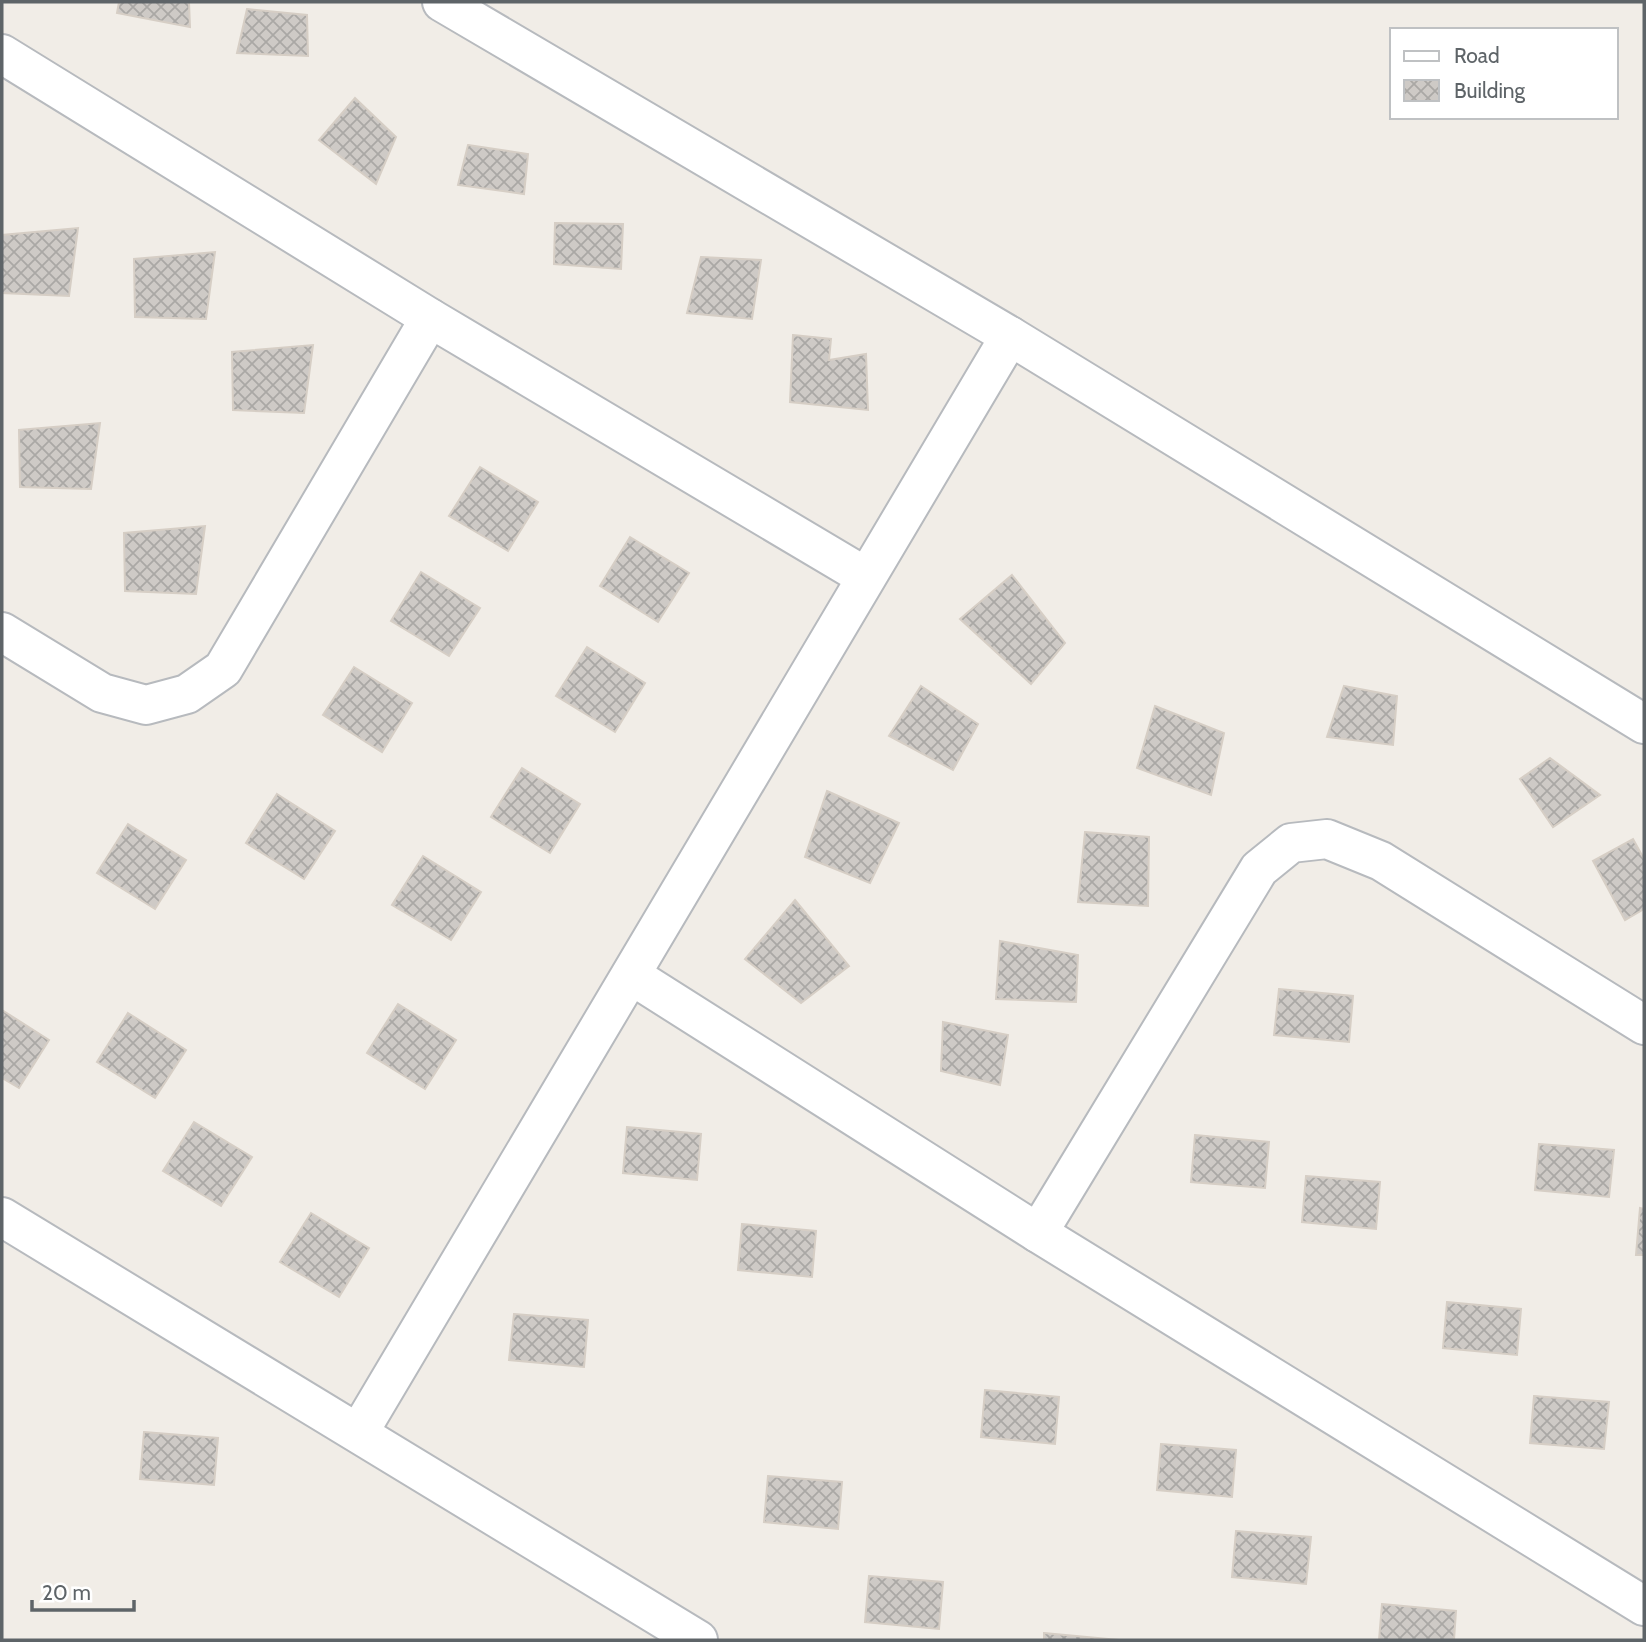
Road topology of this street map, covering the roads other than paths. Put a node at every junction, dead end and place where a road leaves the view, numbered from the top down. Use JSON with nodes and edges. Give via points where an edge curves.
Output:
{"nodes":[{"id":1,"x":442,"y":2,"type":"edge"},
{"id":2,"x":2,"y":54,"type":"edge"},
{"id":3,"x":430,"y":318,"type":"junction"},
{"id":4,"x":1010,"y":336,"type":"junction"},
{"id":5,"x":866,"y":577,"type":"junction"},
{"id":6,"x":2,"y":632,"type":"edge"},
{"id":7,"x":1644,"y":724,"type":"edge"},
{"id":8,"x":631,"y":975,"type":"junction"},
{"id":9,"x":1644,"y":1026,"type":"edge"},
{"id":10,"x":2,"y":1217,"type":"edge"},
{"id":11,"x":1038,"y":1233,"type":"junction"},
{"id":12,"x":359,"y":1432,"type":"junction"},
{"id":13,"x":1644,"y":1606,"type":"edge"},
{"id":14,"x":698,"y":1640,"type":"edge"}],
"edges":[{"from":1,"to":4,"type":"street"},
{"from":2,"to":3,"type":"street"},
{"from":3,"to":5,"type":"street"},
{"from":3,"to":6,"type":"street","via":[[223,669],[187,694],[146,705],[102,693]]},
{"from":4,"to":5,"type":"street"},
{"from":4,"to":7,"type":"street"},
{"from":5,"to":8,"type":"street"},
{"from":8,"to":11,"type":"street"},
{"from":8,"to":12,"type":"street"},
{"from":9,"to":11,"type":"street","via":[[1381,861],[1327,839],[1291,843],[1259,869]]},
{"from":10,"to":12,"type":"street"},
{"from":11,"to":13,"type":"street"},
{"from":12,"to":14,"type":"street"}]}
